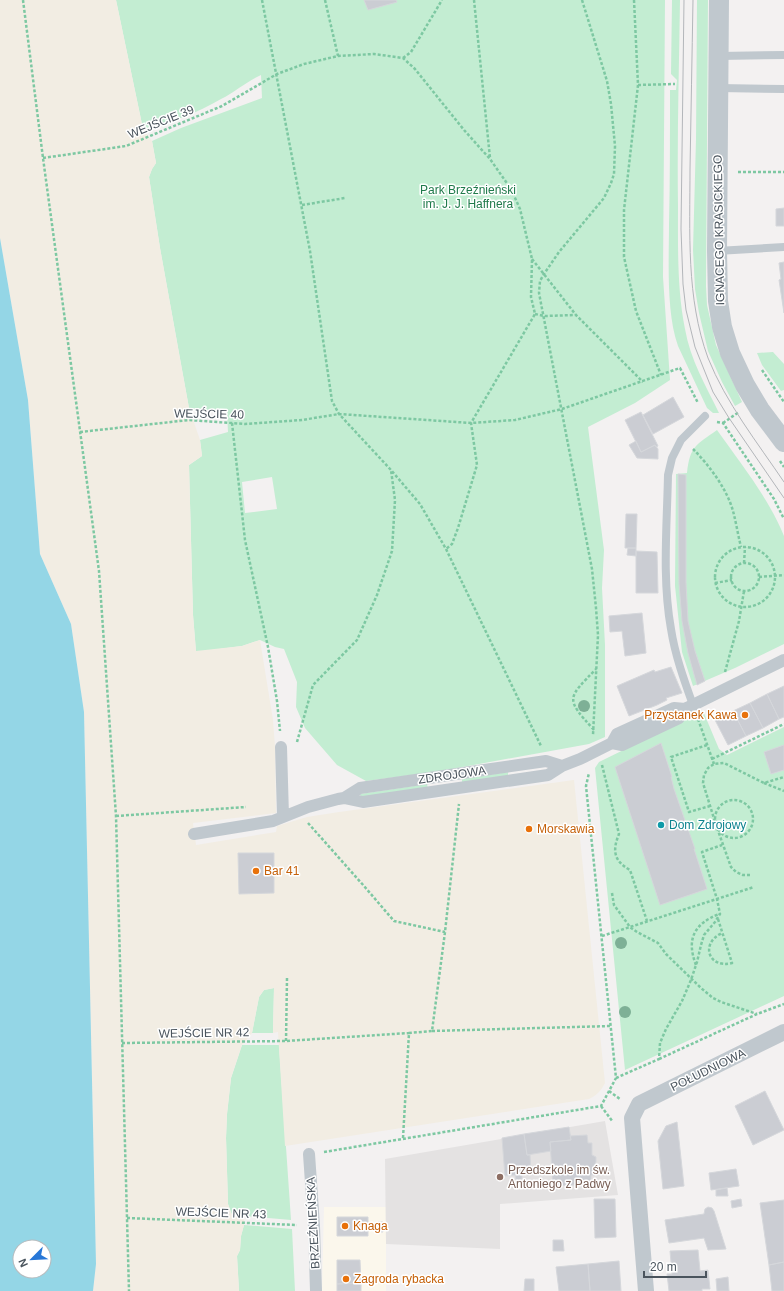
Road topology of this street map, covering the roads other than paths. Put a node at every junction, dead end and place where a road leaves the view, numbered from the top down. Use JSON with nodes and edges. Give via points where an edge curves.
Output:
{"nodes":[{"id":1,"x":719,"y":0,"type":"edge"},
{"id":2,"x":784,"y":55,"type":"edge"},
{"id":3,"x":719,"y":56,"type":"junction"},
{"id":4,"x":719,"y":88,"type":"junction"},
{"id":5,"x":784,"y":89,"type":"edge"},
{"id":6,"x":784,"y":248,"type":"edge"},
{"id":7,"x":717,"y":251,"type":"junction"},
{"id":8,"x":705,"y":416,"type":"road end"},
{"id":9,"x":784,"y":442,"type":"edge"},
{"id":10,"x":784,"y":660,"type":"edge"},
{"id":11,"x":689,"y":707,"type":"junction"},
{"id":12,"x":282,"y":747,"type":"road end"},
{"id":13,"x":562,"y":766,"type":"junction"},
{"id":14,"x":344,"y":798,"type":"junction"},
{"id":15,"x":280,"y":809,"type":"junction"},
{"id":16,"x":194,"y":834,"type":"dead end"},
{"id":17,"x":784,"y":1032,"type":"edge"},
{"id":18,"x":309,"y":1154,"type":"road end"},
{"id":19,"x":316,"y":1291,"type":"edge"},
{"id":20,"x":646,"y":1291,"type":"edge"}],
"edges":[{"from":1,"to":3,"type":"street","name":"IGNACEGO KRASICKIEGO"},
{"from":2,"to":3,"type":"lane"},
{"from":3,"to":4,"type":"street","name":"IGNACEGO KRASICKIEGO"},
{"from":4,"to":5,"type":"lane"},
{"from":4,"to":7,"type":"street","name":"IGNACEGO KRASICKIEGO"},
{"from":6,"to":7,"type":"lane"},
{"from":7,"to":9,"type":"street","name":"IGNACEGO KRASICKIEGO","via":[[718,301],[730,353],[756,404]]},
{"from":8,"to":11,"type":"lane","via":[[682,440],[672,458],[668,475],[666,583],[671,629]]},
{"from":10,"to":11,"type":"street","name":"ZDROJOWA"},
{"from":11,"to":13,"type":"street","name":"ZDROJOWA","via":[[679,718],[622,745],[612,743]]},
{"from":12,"to":15,"type":"street"},
{"from":13,"to":14,"type":"street","name":"ZDROJOWA","via":[[548,775],[460,788],[363,802]]},
{"from":13,"to":14,"type":"street","name":"ZDROJOWA","via":[[546,761],[360,788]]},
{"from":14,"to":15,"type":"street","name":"ZDROJOWA","via":[[297,811]]},
{"from":15,"to":16,"type":"street","name":"ZDROJOWA","via":[[273,821]]},
{"from":17,"to":20,"type":"street","name":"POŁUDNIOWA","via":[[639,1104],[635,1110],[632,1118]]},
{"from":18,"to":19,"type":"street","name":"BRZEŹNIEŃSKA"}]}
